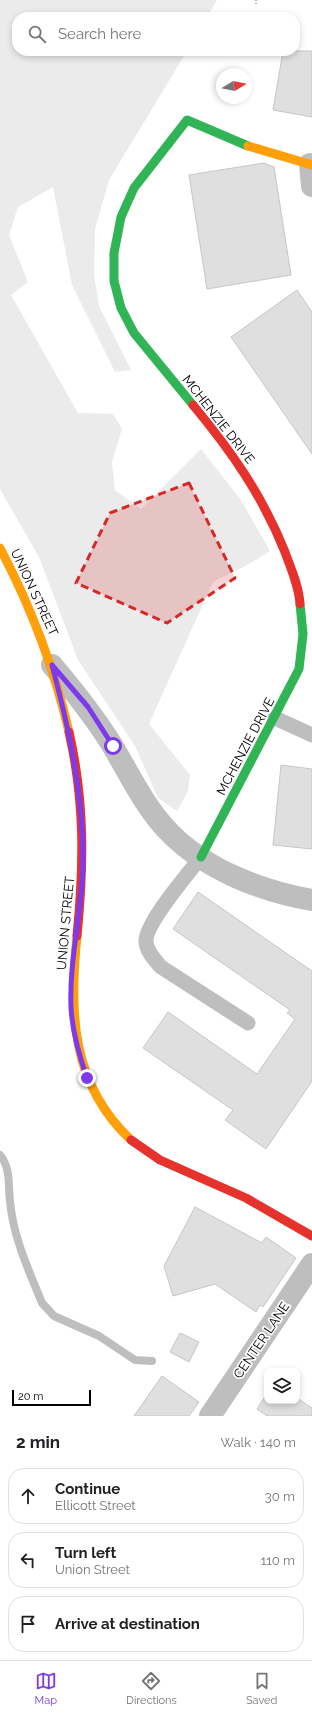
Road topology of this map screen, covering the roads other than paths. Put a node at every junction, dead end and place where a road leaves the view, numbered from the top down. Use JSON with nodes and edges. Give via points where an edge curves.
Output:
{"nodes":[{"id":1,"x":311,"y":165,"type":"edge"},
{"id":2,"x":312,"y":186,"type":"edge"},
{"id":3,"x":0,"y":548,"type":"edge"},
{"id":4,"x":52,"y":665,"type":"junction"},
{"id":5,"x":275,"y":718,"type":"junction"},
{"id":6,"x":312,"y":735,"type":"edge"},
{"id":7,"x":201,"y":857,"type":"junction"},
{"id":8,"x":312,"y":900,"type":"edge"},
{"id":9,"x":248,"y":1023,"type":"dead end"},
{"id":10,"x":312,"y":1236,"type":"edge"},
{"id":11,"x":312,"y":1264,"type":"edge"},
{"id":12,"x":210,"y":1416,"type":"edge"}],
"edges":[{"from":1,"to":2,"type":"street"},
{"from":1,"to":5,"type":"street","name":"MCHENZIE DRIVE","via":[[239,143],[187,120],[134,188],[121,217],[114,253],[114,281],[122,308],[134,333],[226,445],[272,521],[293,573],[300,600],[303,634],[299,669]]},
{"from":3,"to":4,"type":"street","name":"UNION STREET","via":[[16,578]]},
{"from":4,"to":7,"type":"street","via":[[88,707],[147,806],[169,832]]},
{"from":4,"to":10,"type":"street","name":"UNION STREET","via":[[69,727],[81,807],[83,861],[71,1006],[76,1043],[87,1078],[116,1126],[151,1156],[186,1174],[234,1192],[274,1212]]},
{"from":5,"to":6,"type":"lane"},
{"from":5,"to":7,"type":"street","name":"MCHENZIE DRIVE"},
{"from":7,"to":8,"type":"street","via":[[242,880],[280,894]]},
{"from":7,"to":9,"type":"lane","via":[[149,927],[145,942],[151,956],[161,967]]},
{"from":11,"to":12,"type":"street","name":"CENTER LANE"}]}
